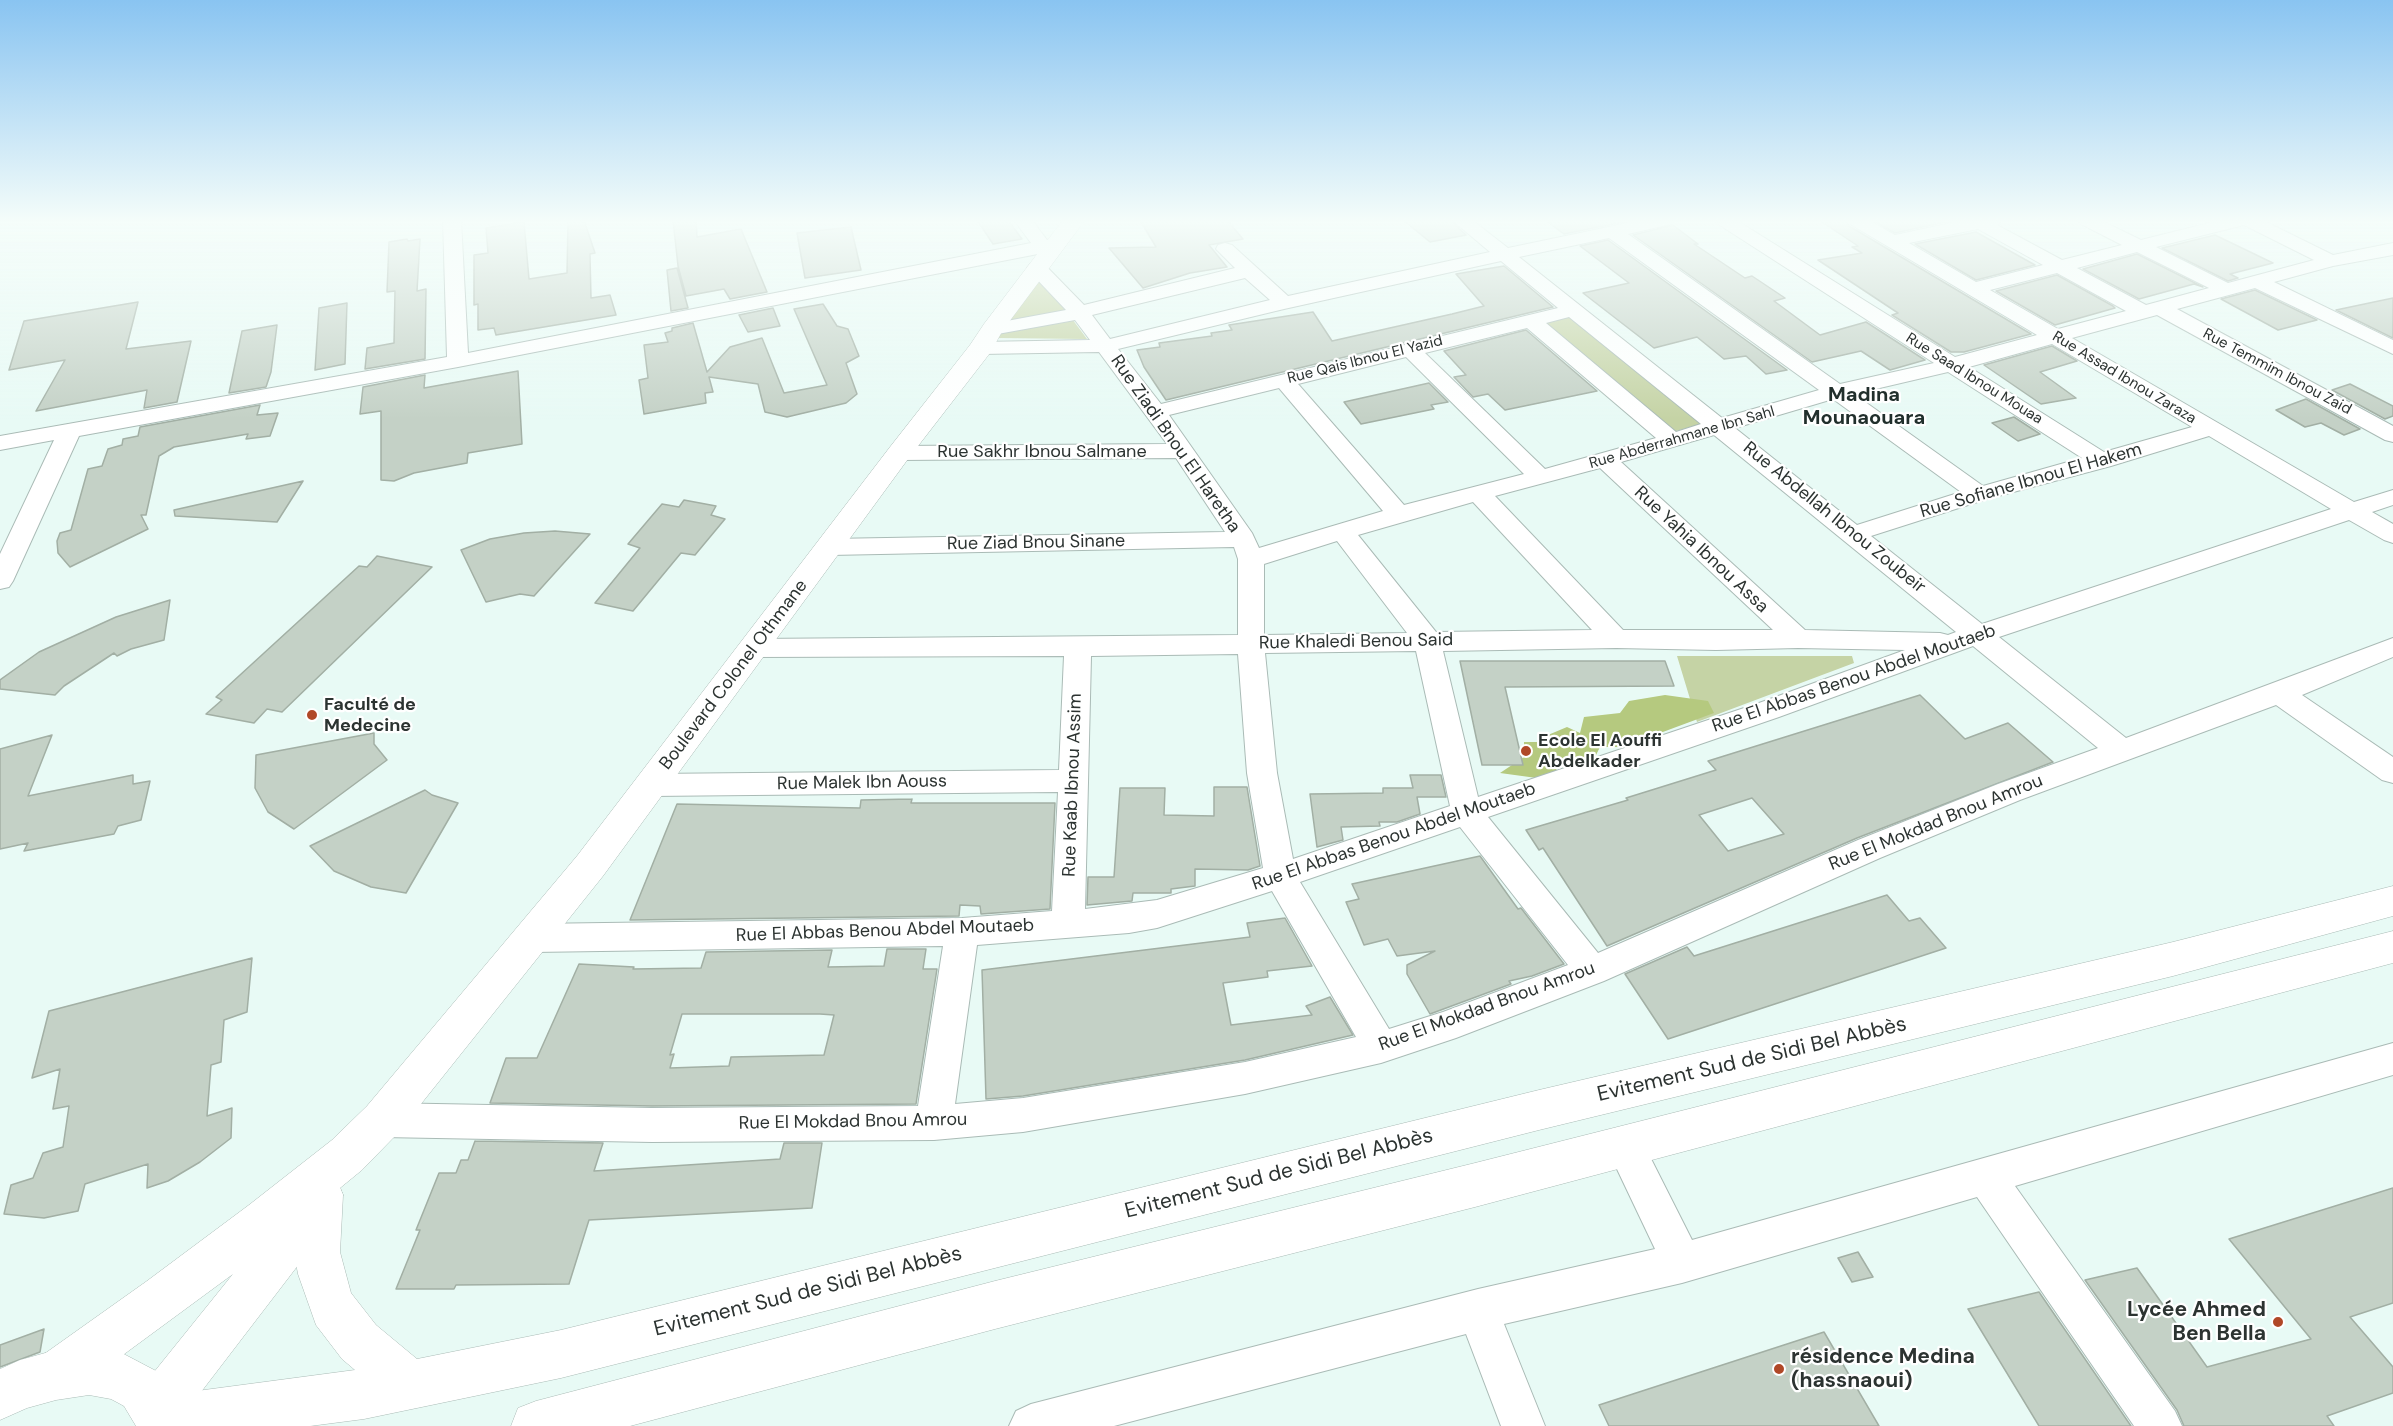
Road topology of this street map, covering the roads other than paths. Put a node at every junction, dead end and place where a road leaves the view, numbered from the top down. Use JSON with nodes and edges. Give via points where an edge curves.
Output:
{"nodes":[{"id":1,"x":455,"y":287,"type":"edge"},
{"id":2,"x":839,"y":287,"type":"edge"},
{"id":3,"x":1023,"y":287,"type":"edge"},
{"id":4,"x":1069,"y":287,"type":"edge"},
{"id":5,"x":1184,"y":287,"type":"edge"},
{"id":6,"x":1265,"y":287,"type":"edge"},
{"id":7,"x":1360,"y":287,"type":"edge"},
{"id":8,"x":1545,"y":287,"type":"edge"},
{"id":9,"x":1689,"y":287,"type":"edge"},
{"id":10,"x":1828,"y":287,"type":"edge"},
{"id":11,"x":1969,"y":287,"type":"edge"},
{"id":12,"x":1982,"y":287,"type":"edge"},
{"id":13,"x":2101,"y":287,"type":"edge"},
{"id":14,"x":2221,"y":287,"type":"edge"},
{"id":15,"x":2241,"y":287,"type":"edge"},
{"id":16,"x":2268,"y":287,"type":"edge"},
{"id":17,"x":1973,"y":289,"type":"junction"},
{"id":18,"x":2228,"y":290,"type":"junction"},
{"id":19,"x":1284,"y":303,"type":"junction"},
{"id":20,"x":1574,"y":310,"type":"junction"},
{"id":21,"x":2152,"y":310,"type":"junction"},
{"id":22,"x":1079,"y":312,"type":"junction"},
{"id":23,"x":1530,"y":320,"type":"junction"},
{"id":24,"x":2055,"y":337,"type":"junction"},
{"id":25,"x":986,"y":338,"type":"junction"},
{"id":26,"x":2388,"y":341,"type":"edge"},
{"id":27,"x":1106,"y":346,"type":"junction"},
{"id":28,"x":1409,"y":349,"type":"junction"},
{"id":29,"x":458,"y":361,"type":"junction"},
{"id":30,"x":1951,"y":365,"type":"junction"},
{"id":31,"x":1284,"y":381,"type":"junction"},
{"id":32,"x":1834,"y":392,"type":"junction"},
{"id":33,"x":1156,"y":412,"type":"junction"},
{"id":34,"x":1721,"y":427,"type":"junction"},
{"id":35,"x":71,"y":429,"type":"junction"},
{"id":36,"x":2210,"y":429,"type":"junction"},
{"id":37,"x":2393,"y":435,"type":"edge"},
{"id":38,"x":1672,"y":440,"type":"junction"},
{"id":39,"x":0,"y":443,"type":"edge"},
{"id":40,"x":1184,"y":452,"type":"junction"},
{"id":41,"x":899,"y":453,"type":"junction"},
{"id":42,"x":1605,"y":460,"type":"junction"},
{"id":43,"x":2103,"y":461,"type":"junction"},
{"id":44,"x":1541,"y":478,"type":"junction"},
{"id":45,"x":1479,"y":494,"type":"junction"},
{"id":46,"x":1979,"y":495,"type":"junction"},
{"id":47,"x":2393,"y":497,"type":"edge"},
{"id":48,"x":2353,"y":511,"type":"junction"},
{"id":49,"x":1399,"y":514,"type":"junction"},
{"id":50,"x":1342,"y":531,"type":"junction"},
{"id":51,"x":1853,"y":534,"type":"junction"},
{"id":52,"x":2393,"y":535,"type":"edge"},
{"id":53,"x":830,"y":547,"type":"junction"},
{"id":54,"x":1247,"y":549,"type":"junction"},
{"id":55,"x":0,"y":581,"type":"edge"},
{"id":56,"x":1968,"y":638,"type":"junction"},
{"id":57,"x":1616,"y":639,"type":"junction"},
{"id":58,"x":1798,"y":639,"type":"junction"},
{"id":59,"x":1427,"y":640,"type":"junction"},
{"id":60,"x":1251,"y":644,"type":"junction"},
{"id":61,"x":1078,"y":647,"type":"junction"},
{"id":62,"x":2393,"y":647,"type":"edge"},
{"id":63,"x":754,"y":648,"type":"junction"},
{"id":64,"x":2279,"y":693,"type":"junction"},
{"id":65,"x":2121,"y":750,"type":"junction"},
{"id":66,"x":2393,"y":772,"type":"edge"},
{"id":67,"x":1074,"y":781,"type":"junction"},
{"id":68,"x":651,"y":785,"type":"junction"},
{"id":69,"x":1467,"y":813,"type":"junction"},
{"id":70,"x":1280,"y":876,"type":"junction"},
{"id":71,"x":2393,"y":901,"type":"edge"},
{"id":72,"x":1068,"y":924,"type":"junction"},
{"id":73,"x":962,"y":932,"type":"junction"},
{"id":74,"x":533,"y":938,"type":"junction"},
{"id":75,"x":2393,"y":947,"type":"edge"},
{"id":76,"x":1592,"y":970,"type":"junction"},
{"id":77,"x":1381,"y":1047,"type":"junction"},
{"id":78,"x":2393,"y":1059,"type":"edge"},
{"id":79,"x":382,"y":1120,"type":"junction"},
{"id":80,"x":934,"y":1123,"type":"junction"},
{"id":81,"x":1625,"y":1146,"type":"junction"},
{"id":82,"x":347,"y":1155,"type":"junction"},
{"id":83,"x":1985,"y":1176,"type":"junction"},
{"id":84,"x":321,"y":1195,"type":"junction"},
{"id":85,"x":1682,"y":1263,"type":"junction"},
{"id":86,"x":1478,"y":1310,"type":"junction"},
{"id":87,"x":56,"y":1375,"type":"junction"},
{"id":88,"x":411,"y":1385,"type":"junction"},
{"id":89,"x":0,"y":1395,"type":"edge"},
{"id":90,"x":159,"y":1419,"type":"edge"},
{"id":91,"x":536,"y":1426,"type":"edge"},
{"id":92,"x":1031,"y":1426,"type":"edge"},
{"id":93,"x":1522,"y":1426,"type":"edge"},
{"id":94,"x":2160,"y":1426,"type":"edge"}],
"edges":[{"from":1,"to":29,"type":"street"},
{"from":2,"to":29,"type":"street"},
{"from":3,"to":25,"type":"main road","name":"Boulevard Colonel Othmane"},
{"from":4,"to":22,"type":"street","name":"Rue Ziadi Bnou El Haretha"},
{"from":5,"to":22,"type":"street"},
{"from":6,"to":19,"type":"street"},
{"from":7,"to":19,"type":"street"},
{"from":8,"to":20,"type":"street","name":"Rue Abdellah Ibnou Zoubeir"},
{"from":9,"to":32,"type":"street"},
{"from":10,"to":30,"type":"street","name":"Rue Saad Ibnou Mouaa"},
{"from":11,"to":17,"type":"street","name":"Rue Assad Ibnou Zaraza"},
{"from":12,"to":17,"type":"street"},
{"from":13,"to":21,"type":"street","name":"Rue Temmim Ibnou Zaid"},
{"from":14,"to":18,"type":"street"},
{"from":15,"to":18,"type":"street","name":"Rue Abderrahmane Ibn Sahl"},
{"from":16,"to":26,"type":"street"},
{"from":17,"to":24,"type":"street","name":"Rue Assad Ibnou Zaraza"},
{"from":18,"to":21,"type":"street","name":"Rue Abderrahmane Ibn Sahl"},
{"from":19,"to":27,"type":"street"},
{"from":20,"to":23,"type":"street","name":"Rue Qais Ibnou El Yazid"},
{"from":20,"to":34,"type":"street","name":"Rue Abdellah Ibnou Zoubeir"},
{"from":21,"to":24,"type":"street","name":"Rue Abderrahmane Ibn Sahl"},
{"from":21,"to":37,"type":"street","name":"Rue Temmim Ibnou Zaid"},
{"from":22,"to":25,"type":"street"},
{"from":22,"to":27,"type":"street","name":"Rue Ziadi Bnou El Haretha"},
{"from":23,"to":28,"type":"street","name":"Rue Qais Ibnou El Yazid"},
{"from":23,"to":38,"type":"street"},
{"from":24,"to":30,"type":"street","name":"Rue Abderrahmane Ibn Sahl"},
{"from":24,"to":36,"type":"street","name":"Rue Assad Ibnou Zaraza"},
{"from":25,"to":27,"type":"street"},
{"from":25,"to":41,"type":"main road","name":"Boulevard Colonel Othmane"},
{"from":27,"to":33,"type":"street","name":"Rue Ziadi Bnou El Haretha"},
{"from":28,"to":31,"type":"street","name":"Rue Qais Ibnou El Yazid"},
{"from":28,"to":44,"type":"street"},
{"from":29,"to":35,"type":"street"},
{"from":30,"to":32,"type":"street","name":"Rue Abderrahmane Ibn Sahl"},
{"from":30,"to":43,"type":"street","name":"Rue Saad Ibnou Mouaa"},
{"from":31,"to":33,"type":"street","name":"Rue Qais Ibnou El Yazid"},
{"from":31,"to":49,"type":"street"},
{"from":32,"to":34,"type":"street","name":"Rue Abderrahmane Ibn Sahl"},
{"from":32,"to":46,"type":"street"},
{"from":33,"to":40,"type":"street","name":"Rue Ziadi Bnou El Haretha"},
{"from":34,"to":38,"type":"street","name":"Rue Abderrahmane Ibn Sahl"},
{"from":34,"to":51,"type":"street","name":"Rue Abdellah Ibnou Zoubeir"},
{"from":35,"to":39,"type":"street"},
{"from":35,"to":55,"type":"street"},
{"from":36,"to":43,"type":"street","name":"Rue Sofiane Ibnou El Hakem"},
{"from":36,"to":48,"type":"street","name":"Rue Assad Ibnou Zaraza"},
{"from":38,"to":42,"type":"street","name":"Rue Abderrahmane Ibn Sahl"},
{"from":40,"to":41,"type":"street","name":"Rue Sakhr Ibnou Salmane"},
{"from":40,"to":54,"type":"street","name":"Rue Ziadi Bnou El Haretha"},
{"from":41,"to":53,"type":"main road","name":"Boulevard Colonel Othmane"},
{"from":42,"to":44,"type":"street","name":"Rue Abderrahmane Ibn Sahl"},
{"from":42,"to":58,"type":"street","name":"Rue Yahia Ibnou Assa"},
{"from":43,"to":46,"type":"street","name":"Rue Sofiane Ibnou El Hakem"},
{"from":44,"to":45,"type":"street","name":"Rue Abderrahmane Ibn Sahl"},
{"from":45,"to":49,"type":"street","name":"Rue Abderrahmane Ibn Sahl"},
{"from":45,"to":57,"type":"street"},
{"from":46,"to":51,"type":"street","name":"Rue Sofiane Ibnou El Hakem"},
{"from":47,"to":48,"type":"street","name":"Rue El Abbas Benou Abdel Moutaeb"},
{"from":48,"to":52,"type":"street","name":"Rue Assad Ibnou Zaraza"},
{"from":48,"to":56,"type":"street","name":"Rue El Abbas Benou Abdel Moutaeb"},
{"from":49,"to":50,"type":"street","name":"Rue Abderrahmane Ibn Sahl"},
{"from":50,"to":54,"type":"street","name":"Rue Abderrahmane Ibn Sahl"},
{"from":50,"to":59,"type":"street"},
{"from":51,"to":56,"type":"street","name":"Rue Abdellah Ibnou Zoubeir"},
{"from":53,"to":54,"type":"street","name":"Rue Ziad Bnou Sinane"},
{"from":53,"to":63,"type":"main road","name":"Boulevard Colonel Othmane"},
{"from":54,"to":60,"type":"street"},
{"from":56,"to":58,"type":"street","name":"Rue Khaledi Benou Said"},
{"from":56,"to":65,"type":"street","name":"Rue Abdellah Ibnou Zoubeir"},
{"from":56,"to":69,"type":"street","name":"Rue El Abbas Benou Abdel Moutaeb"},
{"from":57,"to":58,"type":"street","name":"Rue Khaledi Benou Said"},
{"from":57,"to":59,"type":"street","name":"Rue Khaledi Benou Said"},
{"from":59,"to":60,"type":"street","name":"Rue Khaledi Benou Said"},
{"from":59,"to":69,"type":"street"},
{"from":60,"to":61,"type":"street","name":"Rue Khaledi Benou Said"},
{"from":60,"to":70,"type":"street","via":[[1264,792]]},
{"from":61,"to":63,"type":"street","name":"Rue Khaledi Benou Said"},
{"from":61,"to":67,"type":"street","name":"Rue Kaab Ibnou Assim"},
{"from":62,"to":64,"type":"street","name":"Rue El Mokdad Bnou Amrou"},
{"from":63,"to":68,"type":"main road","name":"Boulevard Colonel Othmane"},
{"from":64,"to":65,"type":"street","name":"Rue El Mokdad Bnou Amrou"},
{"from":64,"to":66,"type":"street"},
{"from":65,"to":76,"type":"street","name":"Rue El Mokdad Bnou Amrou","via":[[1869,849]]},
{"from":67,"to":68,"type":"street","name":"Rue Malek Ibn Aouss"},
{"from":67,"to":72,"type":"street","name":"Rue Kaab Ibnou Assim"},
{"from":68,"to":74,"type":"main road","name":"Boulevard Colonel Othmane"},
{"from":69,"to":70,"type":"street","name":"Rue El Abbas Benou Abdel Moutaeb"},
{"from":69,"to":76,"type":"street"},
{"from":70,"to":72,"type":"street","name":"Rue El Abbas Benou Abdel Moutaeb","via":[[1157,914]]},
{"from":70,"to":77,"type":"street"},
{"from":71,"to":88,"type":"main road","name":"Evitement Sud de Sidi Bel Abbès","via":[[2173,959],[1539,1110],[561,1354]]},
{"from":72,"to":73,"type":"street","name":"Rue El Abbas Benou Abdel Moutaeb"},
{"from":73,"to":74,"type":"street","name":"Rue El Abbas Benou Abdel Moutaeb"},
{"from":73,"to":80,"type":"street"},
{"from":74,"to":79,"type":"main road","name":"Boulevard Colonel Othmane"},
{"from":75,"to":81,"type":"main road"},
{"from":76,"to":77,"type":"street","name":"Rue El Mokdad Bnou Amrou"},
{"from":77,"to":80,"type":"street","name":"Rue El Mokdad Bnou Amrou","via":[[1245,1078],[1023,1115]]},
{"from":78,"to":83,"type":"street"},
{"from":79,"to":80,"type":"street","name":"Rue El Mokdad Bnou Amrou","via":[[652,1125]]},
{"from":79,"to":82,"type":"main road","name":"Boulevard Colonel Othmane"},
{"from":81,"to":85,"type":"street"},
{"from":81,"to":91,"type":"main road"},
{"from":82,"to":84,"type":"main road"},
{"from":82,"to":87,"type":"main road","via":[[164,1298]]},
{"from":83,"to":85,"type":"street"},
{"from":83,"to":94,"type":"street"},
{"from":84,"to":88,"type":"main road","via":[[317,1252],[333,1308],[359,1342]]},
{"from":84,"to":90,"type":"main road"},
{"from":85,"to":86,"type":"street"},
{"from":86,"to":92,"type":"street"},
{"from":86,"to":93,"type":"street"},
{"from":87,"to":89,"type":"main road"},
{"from":87,"to":90,"type":"main road","via":[[89,1371],[118,1376],[141,1389]]},
{"from":88,"to":90,"type":"main road","name":"Evitement Sud de Sidi Bel Abbès","via":[[324,1400]]}]}
